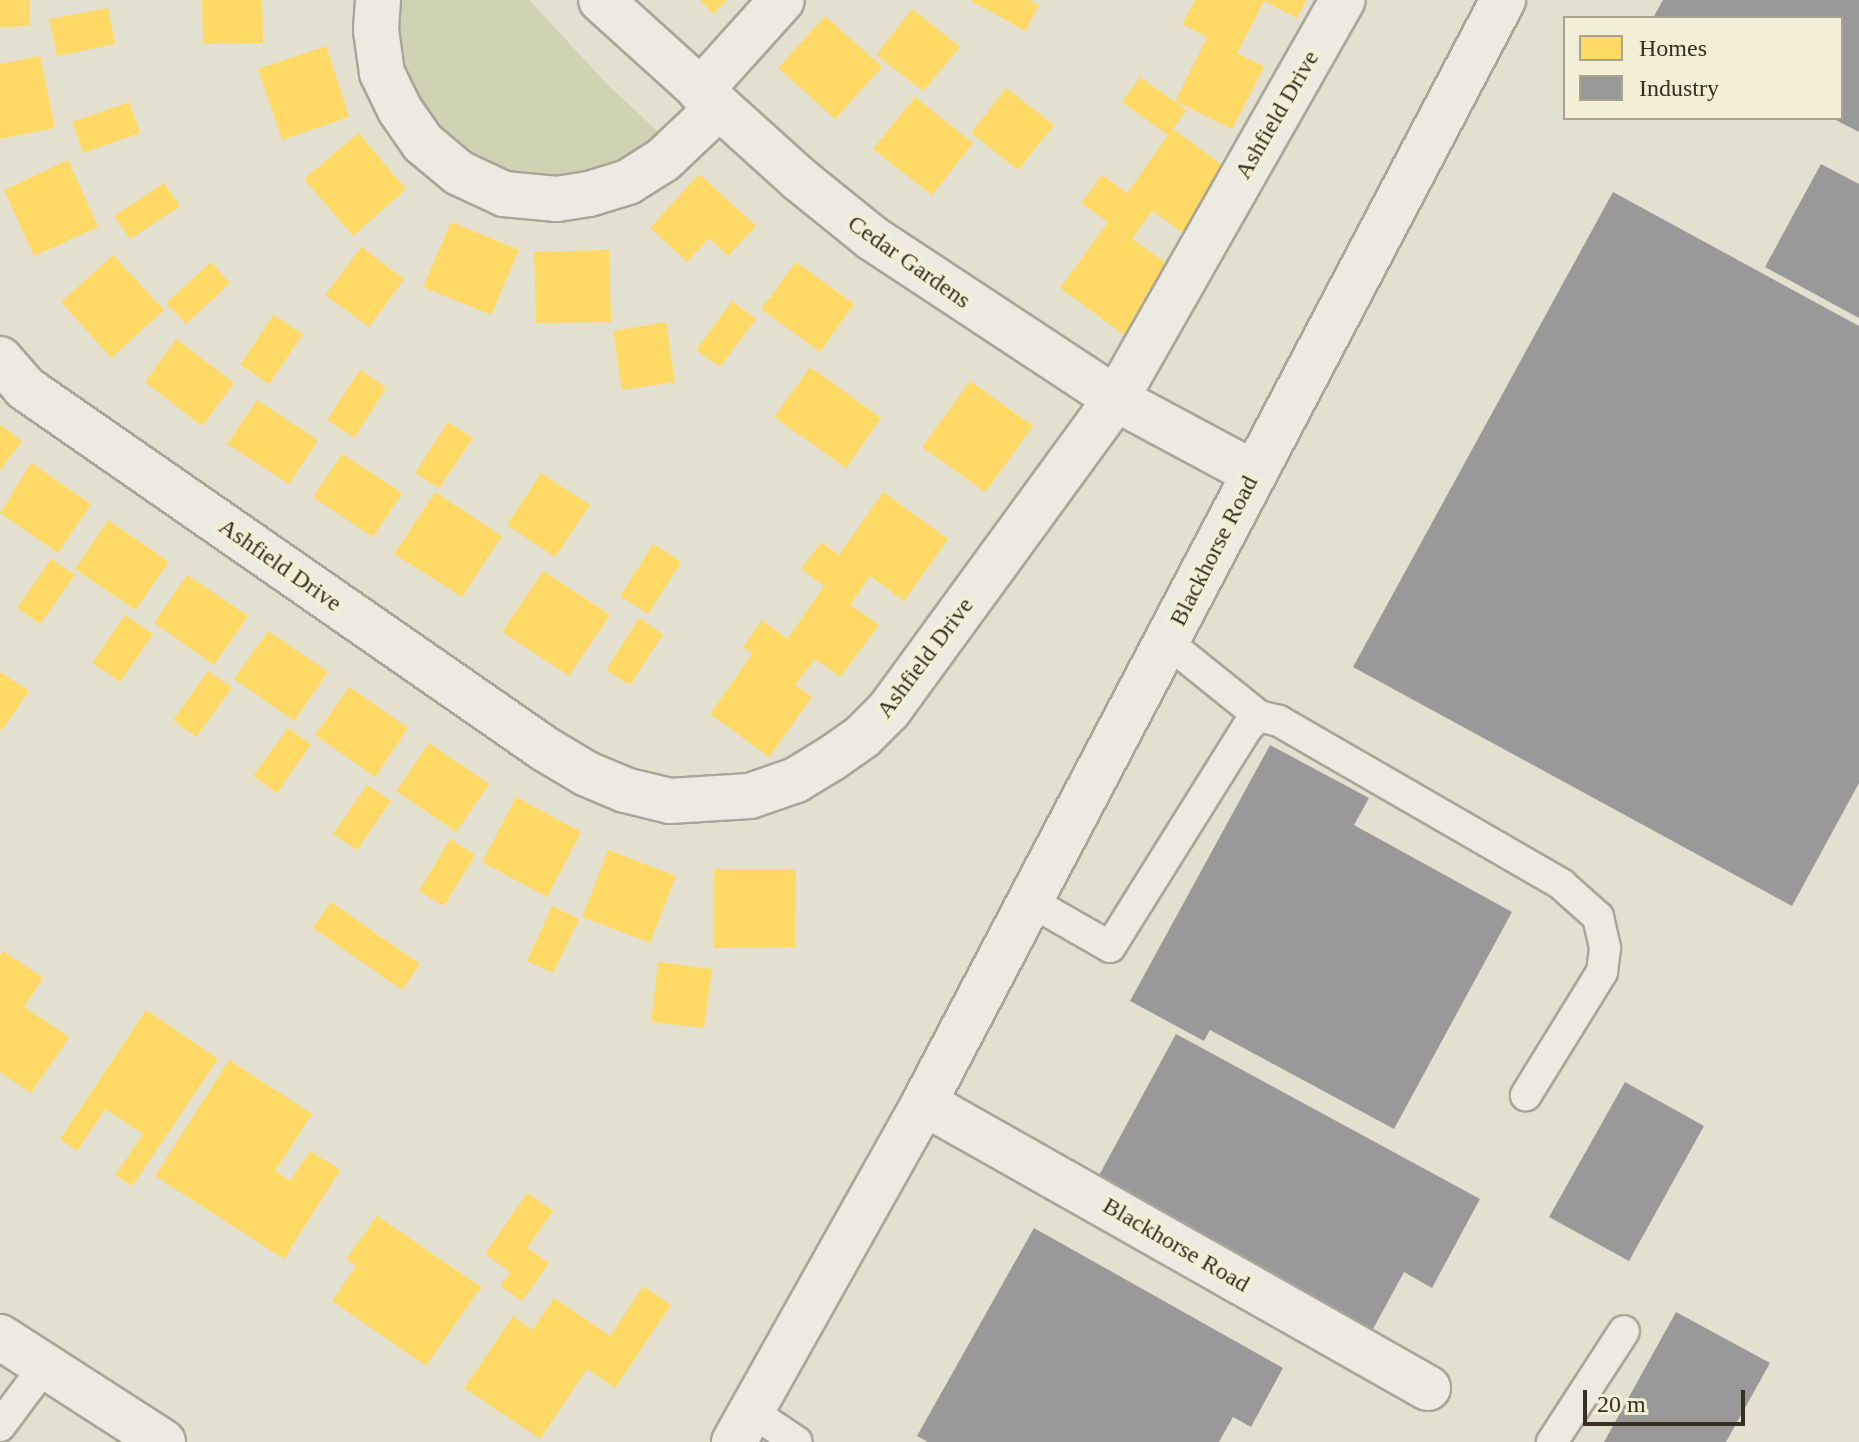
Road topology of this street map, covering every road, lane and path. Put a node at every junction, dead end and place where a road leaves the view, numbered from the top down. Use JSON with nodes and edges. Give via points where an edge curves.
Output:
{"nodes":[{"id":1,"x":378,"y":0,"type":"edge"},
{"id":2,"x":601,"y":0,"type":"edge"},
{"id":3,"x":782,"y":0,"type":"edge"},
{"id":4,"x":1343,"y":0,"type":"edge"},
{"id":5,"x":1503,"y":0,"type":"edge"},
{"id":6,"x":709,"y":100,"type":"junction"},
{"id":7,"x":0,"y":359,"type":"edge"},
{"id":8,"x":1116,"y":399,"type":"junction"},
{"id":9,"x":1254,"y":473,"type":"junction"},
{"id":10,"x":1167,"y":642,"type":"junction"},
{"id":11,"x":1259,"y":716,"type":"junction"},
{"id":12,"x":1030,"y":901,"type":"junction"},
{"id":13,"x":1526,"y":1095,"type":"dead end"},
{"id":14,"x":924,"y":1103,"type":"junction"},
{"id":15,"x":1624,"y":1331,"type":"dead end"},
{"id":16,"x":0,"y":1337,"type":"edge"},
{"id":17,"x":44,"y":1367,"type":"junction"},
{"id":18,"x":1428,"y":1388,"type":"dead end"},
{"id":19,"x":0,"y":1426,"type":"edge"},
{"id":20,"x":743,"y":1426,"type":"edge"},
{"id":21,"x":163,"y":1442,"type":"edge"},
{"id":22,"x":797,"y":1442,"type":"edge"},
{"id":23,"x":1552,"y":1442,"type":"edge"}],
"edges":[{"from":1,"to":6,"type":"street","via":[[382,73],[400,110],[423,143],[459,173],[504,194],[557,199],[628,182],[663,160]]},
{"from":2,"to":6,"type":"street","name":"Cedar Gardens"},
{"from":3,"to":6,"type":"street"},
{"from":4,"to":8,"type":"street","name":"Ashfield Drive"},
{"from":5,"to":9,"type":"street","name":"Blackhorse Road"},
{"from":6,"to":8,"type":"street","name":"Cedar Gardens","via":[[872,238]]},
{"from":7,"to":8,"type":"street","name":"Ashfield Drive","via":[[25,388],[545,749],[613,784],[670,801],[750,796],[796,780],[862,737],[889,710]]},
{"from":8,"to":9,"type":"street","name":"Cedar Gardens"},
{"from":9,"to":10,"type":"street","name":"Blackhorse Road"},
{"from":10,"to":11,"type":"lane"},
{"from":10,"to":12,"type":"street","name":"Blackhorse Road"},
{"from":11,"to":12,"type":"lane","via":[[1110,947]]},
{"from":11,"to":13,"type":"lane","via":[[1279,721],[1561,884],[1598,917],[1605,948],[1602,972]]},
{"from":12,"to":14,"type":"street","name":"Blackhorse Road"},
{"from":14,"to":18,"type":"street","name":"Blackhorse Road"},
{"from":14,"to":20,"type":"street","name":"Blackhorse Road"},
{"from":15,"to":23,"type":"lane"},
{"from":16,"to":17,"type":"street"},
{"from":17,"to":19,"type":"lane"},
{"from":17,"to":21,"type":"street"},
{"from":20,"to":22,"type":"lane"}]}
